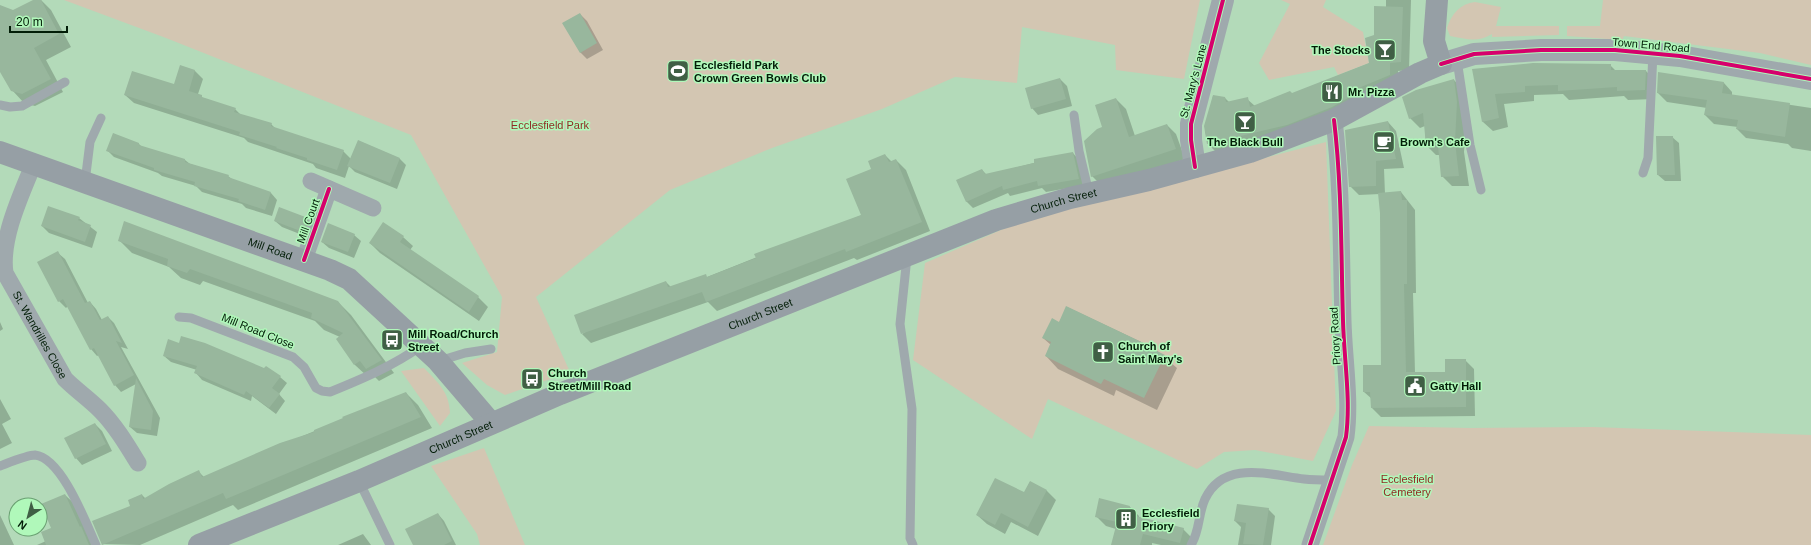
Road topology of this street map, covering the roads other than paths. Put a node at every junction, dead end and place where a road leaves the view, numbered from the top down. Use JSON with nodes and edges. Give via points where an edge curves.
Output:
{"nodes":[{"id":1,"x":1223,"y":0,"type":"edge"},
{"id":2,"x":1437,"y":0,"type":"edge"},
{"id":3,"x":1653,"y":53,"type":"junction"},
{"id":4,"x":1449,"y":62,"type":"junction"},
{"id":5,"x":1811,"y":79,"type":"edge"},
{"id":6,"x":65,"y":82,"type":"dead end"},
{"id":7,"x":0,"y":105,"type":"edge"},
{"id":8,"x":1074,"y":114,"type":"dead end"},
{"id":9,"x":101,"y":118,"type":"dead end"},
{"id":10,"x":1334,"y":120,"type":"junction"},
{"id":11,"x":0,"y":152,"type":"edge"},
{"id":12,"x":34,"y":163,"type":"junction"},
{"id":13,"x":1195,"y":167,"type":"junction"},
{"id":14,"x":1643,"y":173,"type":"dead end"},
{"id":15,"x":311,"y":181,"type":"dead end"},
{"id":16,"x":85,"y":182,"type":"junction"},
{"id":17,"x":329,"y":189,"type":"junction"},
{"id":18,"x":1481,"y":190,"type":"dead end"},
{"id":19,"x":1090,"y":193,"type":"junction"},
{"id":20,"x":373,"y":208,"type":"dead end"},
{"id":21,"x":907,"y":256,"type":"junction"},
{"id":22,"x":304,"y":260,"type":"junction"},
{"id":23,"x":179,"y":317,"type":"dead end"},
{"id":24,"x":422,"y":346,"type":"junction"},
{"id":25,"x":491,"y":348,"type":"dead end"},
{"id":26,"x":438,"y":361,"type":"junction"},
{"id":27,"x":492,"y":423,"type":"junction"},
{"id":28,"x":138,"y":463,"type":"dead end"},
{"id":29,"x":0,"y":466,"type":"edge"},
{"id":30,"x":1332,"y":480,"type":"junction"},
{"id":31,"x":359,"y":481,"type":"junction"},
{"id":32,"x":96,"y":545,"type":"edge"},
{"id":33,"x":199,"y":545,"type":"edge"},
{"id":34,"x":390,"y":545,"type":"edge"},
{"id":35,"x":913,"y":545,"type":"edge"},
{"id":36,"x":1190,"y":545,"type":"edge"},
{"id":37,"x":1310,"y":545,"type":"edge"}],
"edges":[{"from":1,"to":13,"type":"street","name":"St. Mary's Lane","via":[[1190,124]]},
{"from":2,"to":4,"type":"main road","via":[[1434,41]]},
{"from":3,"to":4,"type":"street","name":"Town End Road","via":[[1616,50],[1541,50],[1474,54]]},
{"from":3,"to":5,"type":"street","name":"Town End Road"},
{"from":3,"to":14,"type":"lane","via":[[1648,158]]},
{"from":4,"to":10,"type":"main road","name":"Town End Road","via":[[1420,73]]},
{"from":4,"to":18,"type":"lane"},
{"from":6,"to":7,"type":"lane","via":[[22,106]]},
{"from":8,"to":19,"type":"lane","via":[[1079,150]]},
{"from":9,"to":16,"type":"lane","via":[[90,142]]},
{"from":10,"to":13,"type":"main road","name":"Church Street","via":[[1250,152]]},
{"from":10,"to":30,"type":"street","name":"Priory Road","via":[[1338,158],[1348,420],[1346,437]]},
{"from":11,"to":12,"type":"main road","name":"Mill Road"},
{"from":12,"to":16,"type":"main road","name":"Mill Road"},
{"from":12,"to":28,"type":"street","name":"St. Wandrilles Close","via":[[5,235],[2,249],[4,273],[65,379],[100,410],[124,440]]},
{"from":13,"to":19,"type":"main road","name":"Church Street"},
{"from":15,"to":17,"type":"street","name":"Mill Court"},
{"from":16,"to":22,"type":"main road","name":"Mill Road"},
{"from":17,"to":20,"type":"street","name":"Mill Court"},
{"from":17,"to":22,"type":"street","name":"Mill Court"},
{"from":19,"to":21,"type":"main road","name":"Church Street","via":[[996,220]]},
{"from":21,"to":27,"type":"main road","name":"Church Street"},
{"from":21,"to":35,"type":"lane","via":[[900,324],[912,409],[910,538]]},
{"from":22,"to":24,"type":"main road","name":"Mill Road","via":[[349,279]]},
{"from":23,"to":24,"type":"lane","name":"Mill Road Close","via":[[192,318],[292,357],[304,367],[316,388],[330,392],[401,361]]},
{"from":24,"to":26,"type":"main road","name":"Mill Road"},
{"from":25,"to":26,"type":"lane"},
{"from":26,"to":27,"type":"main road","name":"Mill Road"},
{"from":27,"to":31,"type":"main road","name":"Church Street"},
{"from":29,"to":32,"type":"lane","via":[[34,455],[43,458],[54,467],[65,482]]},
{"from":30,"to":36,"type":"lane","via":[[1259,472],[1231,475],[1214,485],[1204,500],[1197,536]]},
{"from":30,"to":37,"type":"street","name":"Priory Road"},
{"from":31,"to":33,"type":"main road","name":"Church Street"},
{"from":31,"to":34,"type":"lane"}]}
